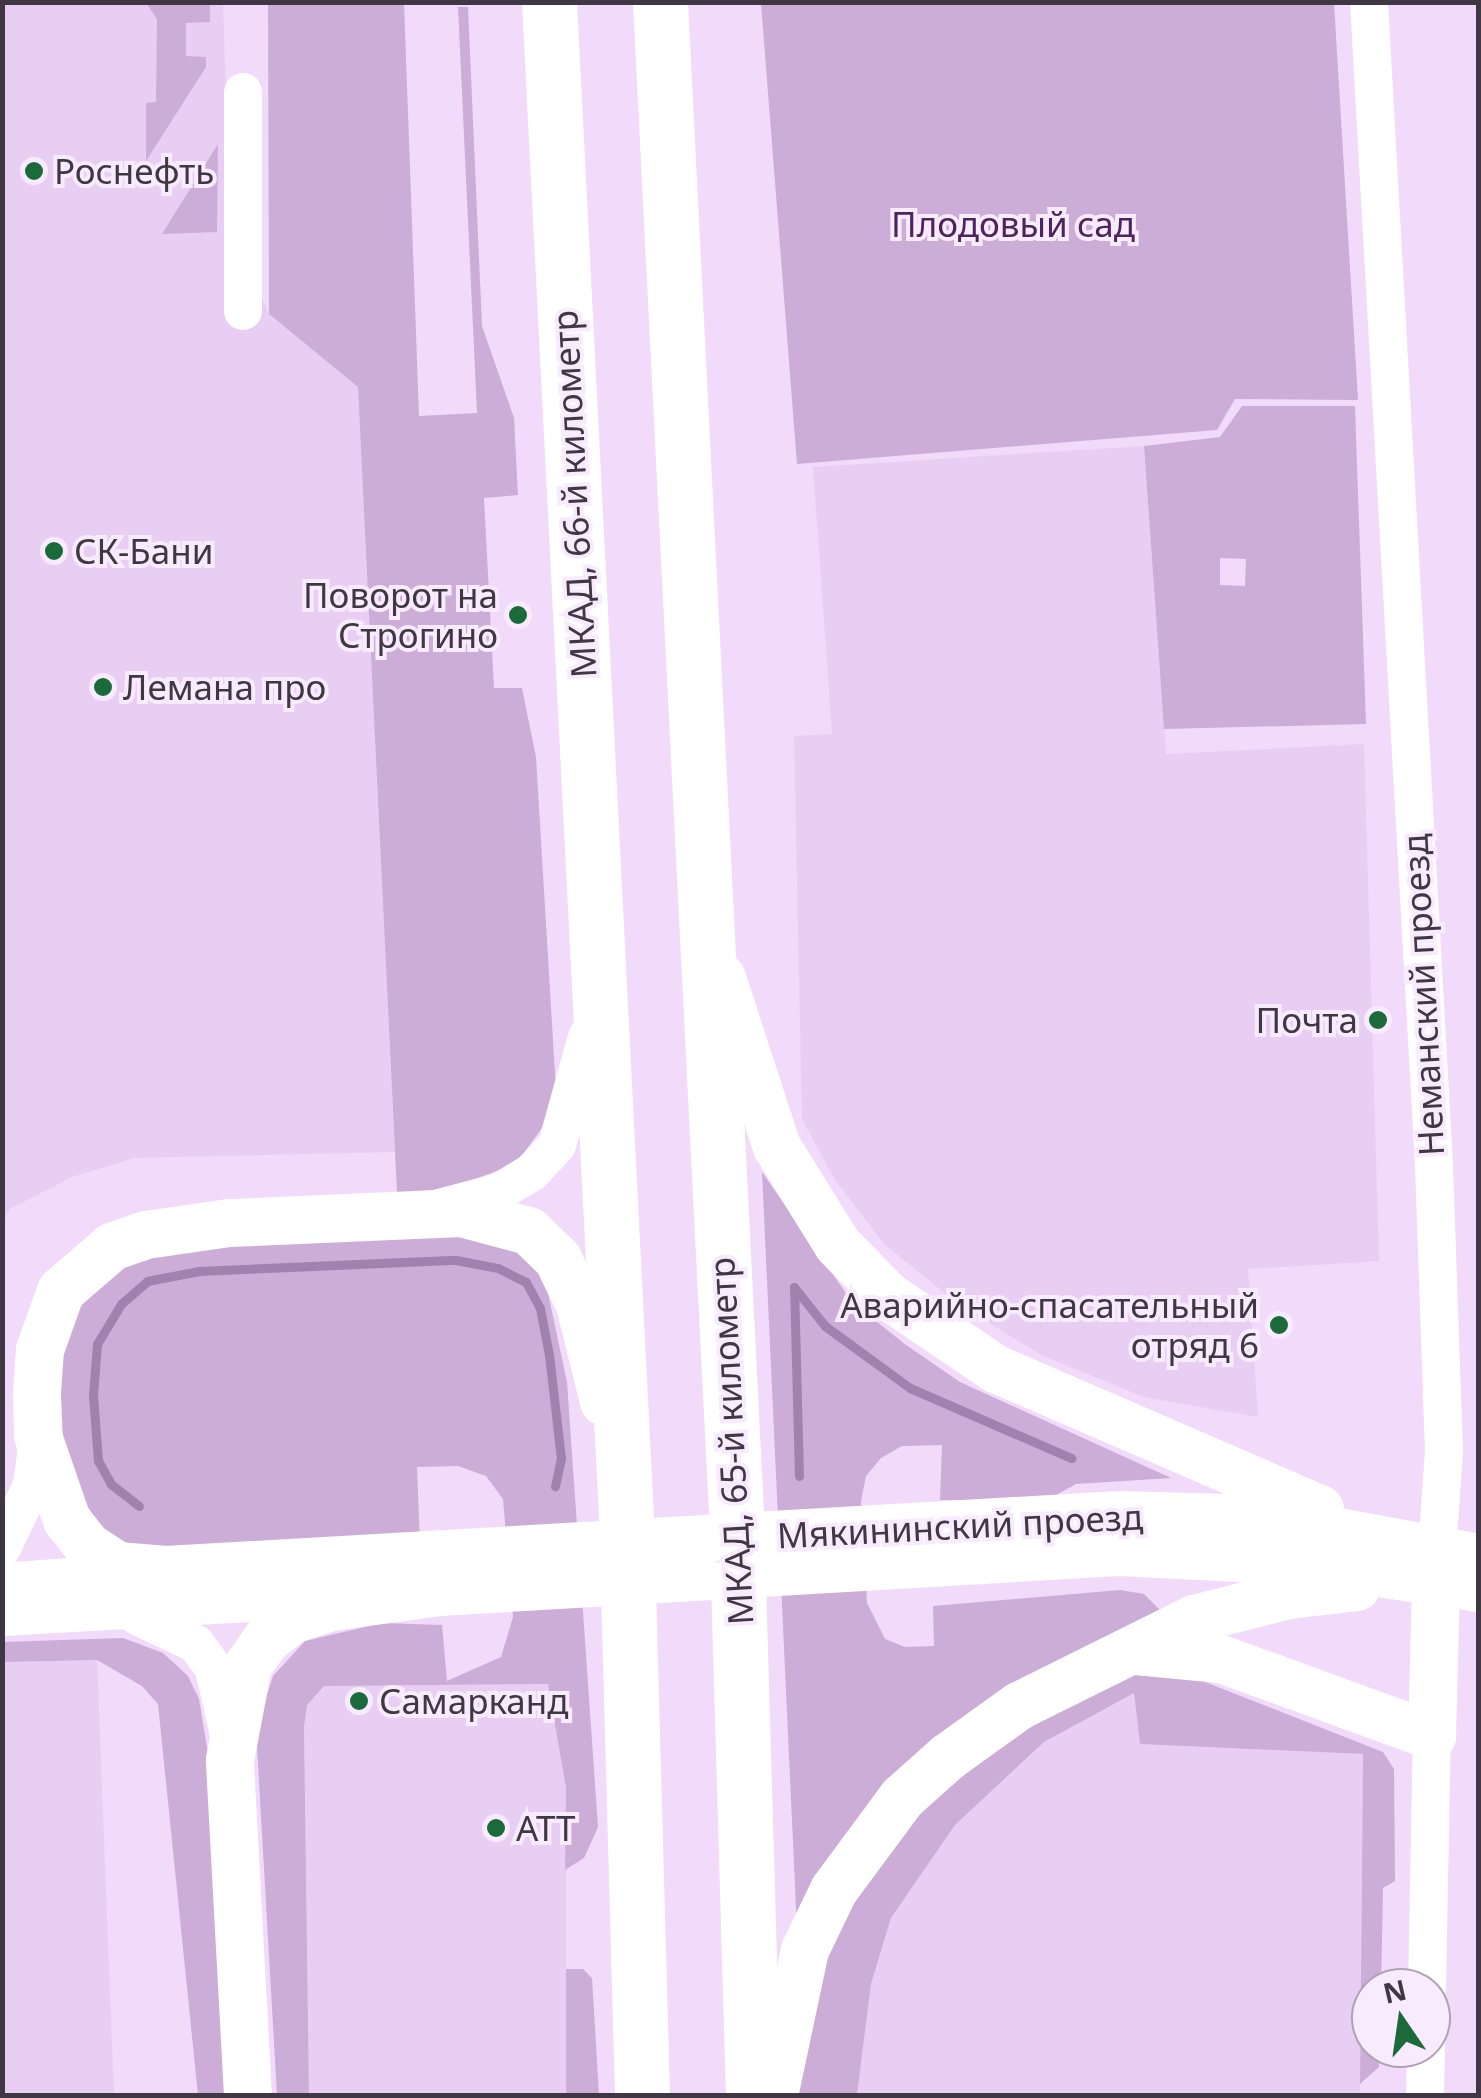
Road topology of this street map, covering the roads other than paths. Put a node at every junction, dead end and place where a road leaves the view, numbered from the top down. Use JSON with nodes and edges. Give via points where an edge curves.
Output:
{"nodes":[{"id":1,"x":549,"y":2,"type":"edge"},
{"id":2,"x":660,"y":2,"type":"edge"},
{"id":3,"x":1370,"y":2,"type":"edge"},
{"id":4,"x":243,"y":92,"type":"dead end"},
{"id":5,"x":243,"y":311,"type":"dead end"},
{"id":6,"x":706,"y":922,"type":"junction"},
{"id":7,"x":598,"y":986,"type":"junction"},
{"id":8,"x":415,"y":1212,"type":"junction"},
{"id":9,"x":38,"y":1436,"type":"junction"},
{"id":10,"x":1258,"y":1500,"type":"junction"},
{"id":11,"x":626,"y":1518,"type":"junction"},
{"id":12,"x":939,"y":1544,"type":"junction"},
{"id":13,"x":2,"y":1548,"type":"edge"},
{"id":14,"x":1214,"y":1554,"type":"junction"},
{"id":15,"x":1445,"y":1563,"type":"edge"},
{"id":16,"x":166,"y":1570,"type":"junction"},
{"id":17,"x":440,"y":1572,"type":"junction"},
{"id":18,"x":2,"y":1582,"type":"edge"},
{"id":19,"x":95,"y":1612,"type":"junction"},
{"id":20,"x":2,"y":1617,"type":"edge"},
{"id":21,"x":1109,"y":1656,"type":"junction"},
{"id":22,"x":1432,"y":1736,"type":"junction"},
{"id":23,"x":230,"y":1760,"type":"junction"},
{"id":24,"x":1427,"y":1968,"type":"edge"},
{"id":25,"x":1426,"y":2068,"type":"edge"},
{"id":26,"x":248,"y":2096,"type":"edge"},
{"id":27,"x":642,"y":2096,"type":"edge"},
{"id":28,"x":753,"y":2096,"type":"edge"},
{"id":29,"x":774,"y":2096,"type":"edge"},
{"id":30,"x":1425,"y":2096,"type":"edge"}],
"edges":[{"from":1,"to":7,"type":"highway","name":"МКАД, 66-й километр"},
{"from":2,"to":6,"type":"highway","name":"МКАД, 65-й километр"},
{"from":3,"to":15,"type":"street","name":"Неманский проезд","via":[[1434,1166]]},
{"from":4,"to":5,"type":"street"},
{"from":6,"to":10,"type":"main road","via":[[778,1147],[838,1245],[937,1334]]},
{"from":6,"to":28,"type":"highway","name":"МКАД, 65-й километр","via":[[736,1513]]},
{"from":7,"to":8,"type":"street","via":[[573,1105],[557,1145],[531,1173],[499,1192]]},
{"from":7,"to":11,"type":"highway"},
{"from":8,"to":9,"type":"main road","via":[[180,1228],[112,1247],[61,1290],[47,1318]]},
{"from":8,"to":11,"type":"main road","via":[[500,1218],[529,1231],[558,1259],[580,1304],[597,1365]]},
{"from":9,"to":13,"type":"street","via":[[32,1485]]},
{"from":9,"to":16,"type":"main road","via":[[67,1520],[87,1546],[118,1566]]},
{"from":10,"to":12,"type":"main road","name":"Мякининский проезд"},
{"from":10,"to":14,"type":"main road","via":[[1260,1544]]},
{"from":10,"to":15,"type":"main road"},
{"from":11,"to":27,"type":"highway"},
{"from":12,"to":14,"type":"main road","name":"Мякининский проезд"},
{"from":12,"to":17,"type":"main road","name":"Мякининский проезд"},
{"from":14,"to":15,"type":"main road","name":"Мякининский проезд"},
{"from":15,"to":21,"type":"main road","via":[[1244,1605]]},
{"from":15,"to":22,"type":"main road","name":"Неманский проезд"},
{"from":16,"to":17,"type":"main road"},
{"from":16,"to":18,"type":"street"},
{"from":17,"to":19,"type":"street"},
{"from":17,"to":23,"type":"main road","via":[[292,1620],[267,1639],[248,1666]]},
{"from":19,"to":20,"type":"street"},
{"from":19,"to":23,"type":"street","via":[[142,1616],[196,1644],[227,1708]]},
{"from":21,"to":22,"type":"main road","via":[[1152,1648],[1192,1652]]},
{"from":21,"to":29,"type":"main road","via":[[1019,1706],[948,1757],[866,1842],[805,1950]]},
{"from":22,"to":24,"type":"street","name":"Неманский проезд"},
{"from":23,"to":26,"type":"main road"},
{"from":25,"to":30,"type":"street"}]}
